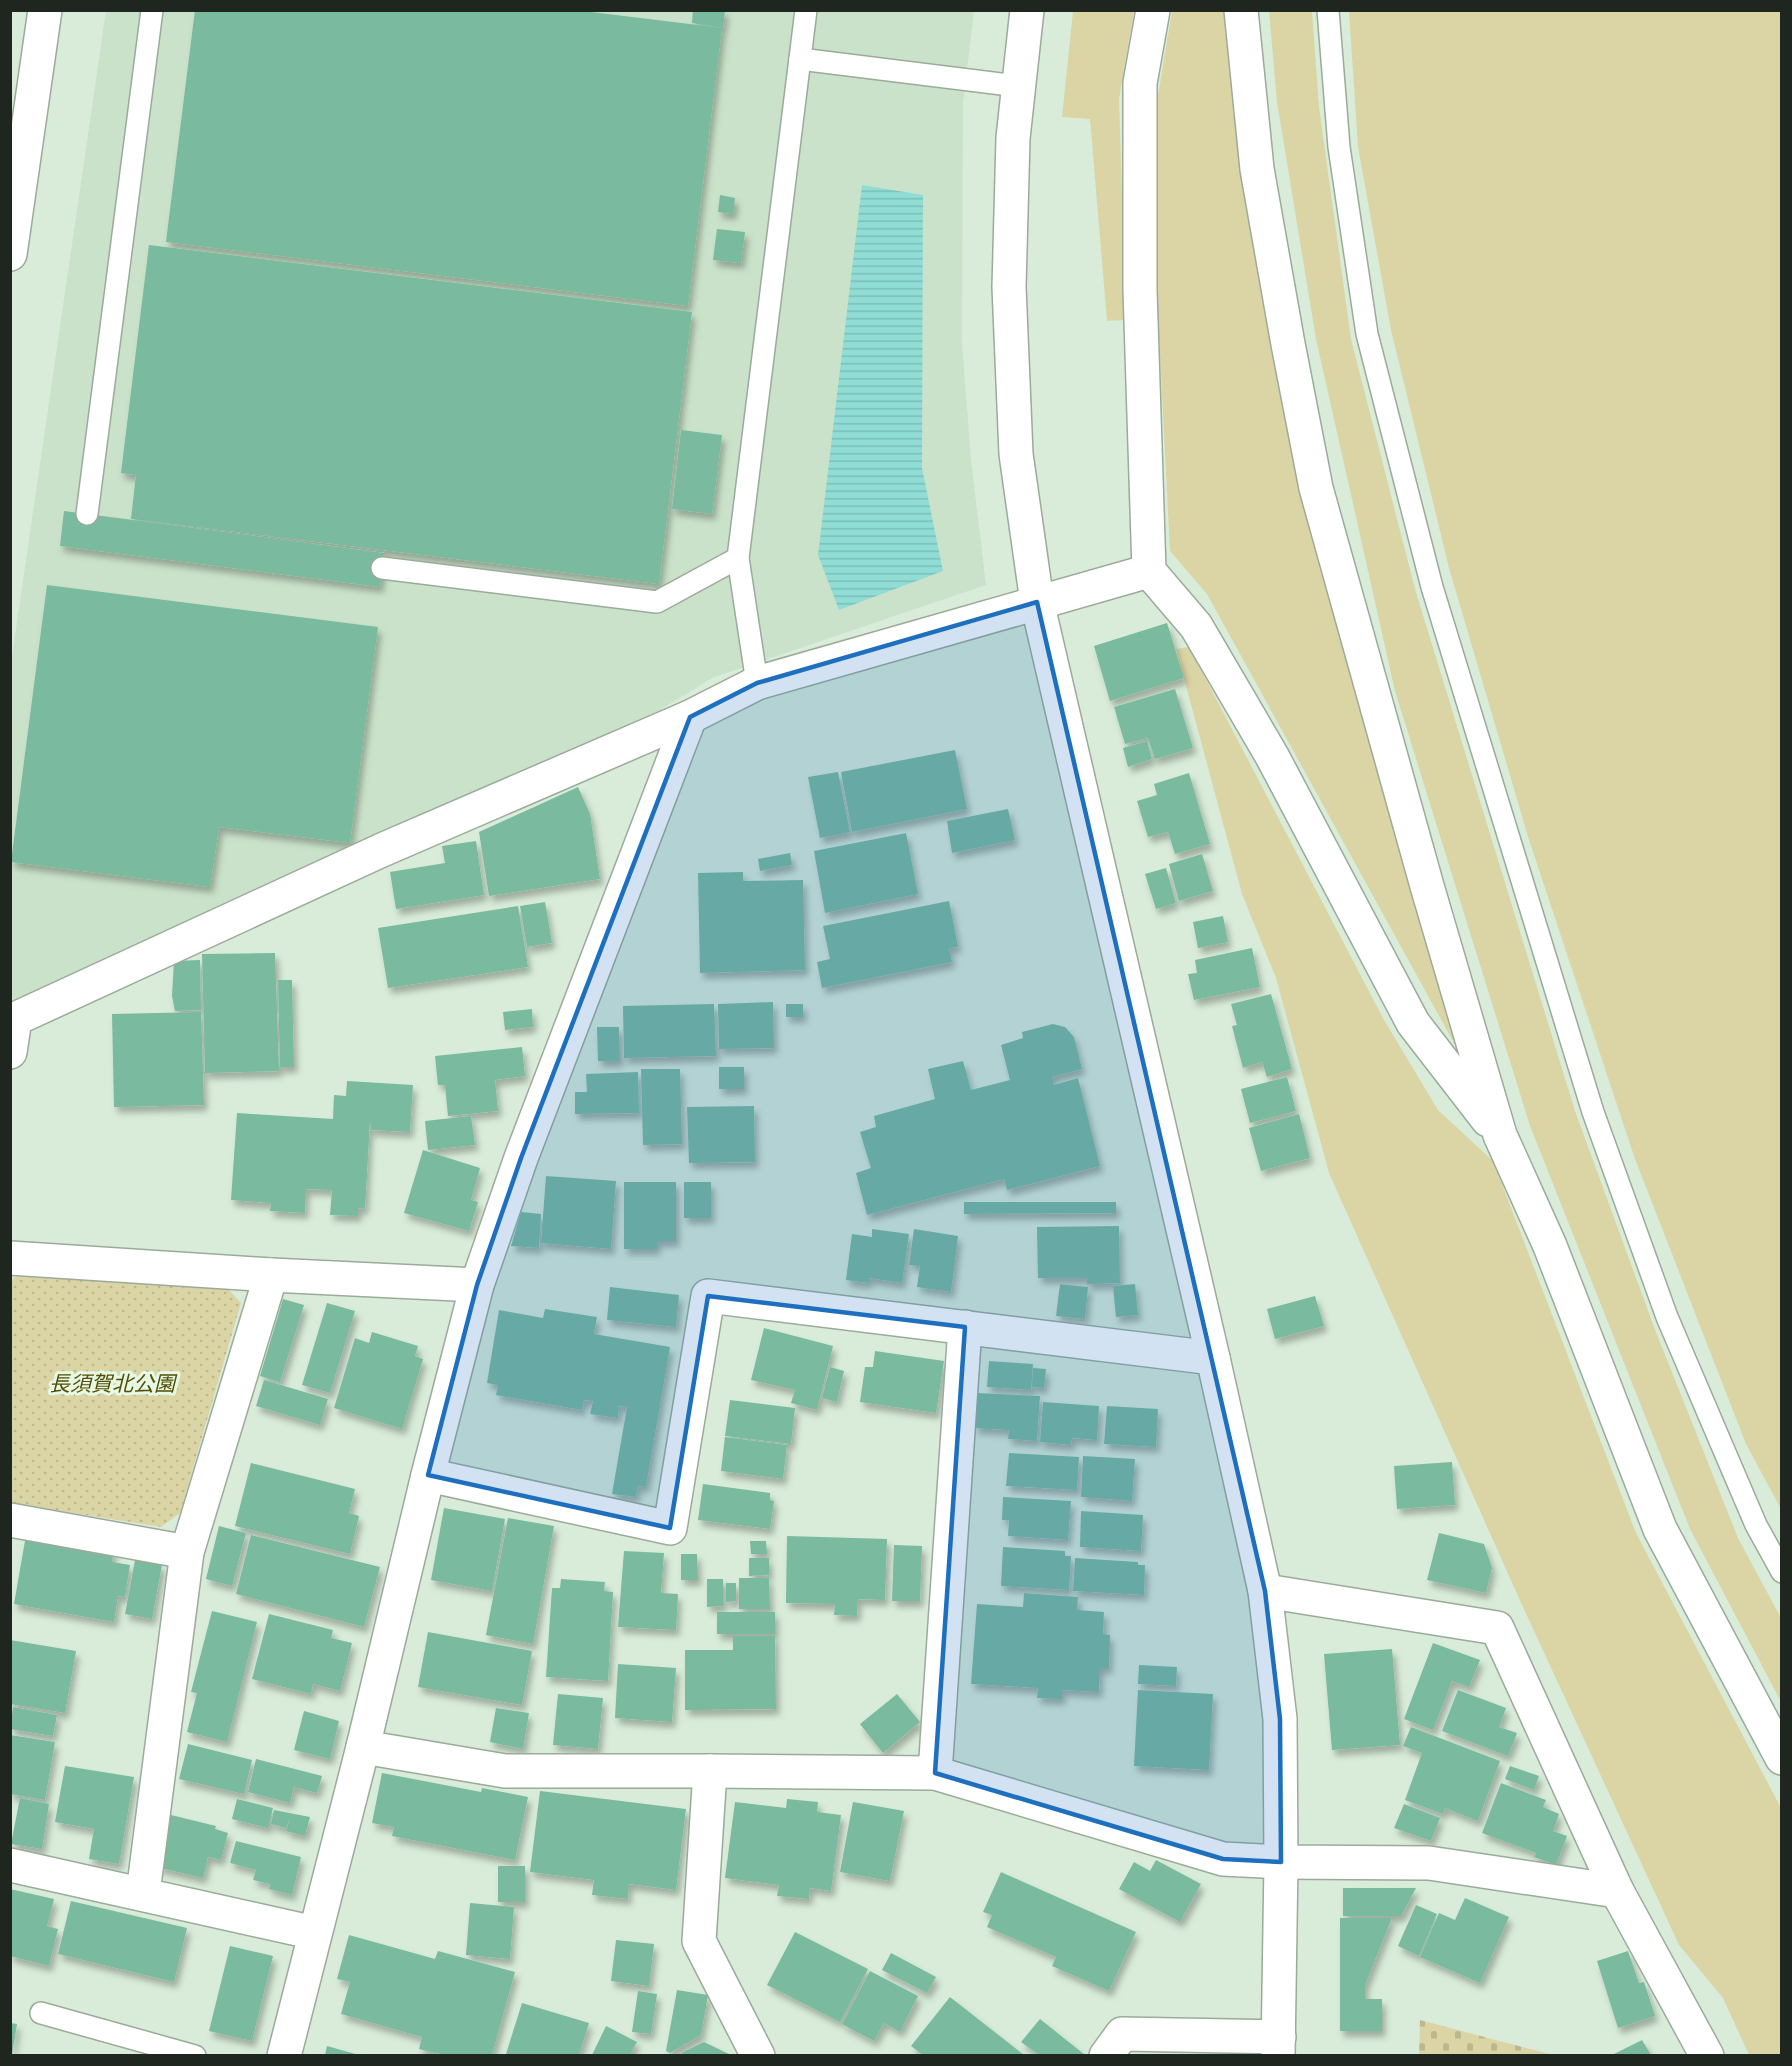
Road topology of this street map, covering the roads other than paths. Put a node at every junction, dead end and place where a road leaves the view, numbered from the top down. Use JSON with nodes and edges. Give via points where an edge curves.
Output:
{"nodes":[{"id":1,"x":45,"y":10,"type":"edge"},
{"id":2,"x":152,"y":10,"type":"edge"},
{"id":3,"x":806,"y":10,"type":"edge"},
{"id":4,"x":1027,"y":10,"type":"edge"},
{"id":5,"x":1153,"y":10,"type":"edge"},
{"id":6,"x":1241,"y":10,"type":"edge"},
{"id":7,"x":1328,"y":10,"type":"edge"},
{"id":8,"x":800,"y":59,"type":"junction"},
{"id":9,"x":1018,"y":86,"type":"junction"},
{"id":10,"x":10,"y":254,"type":"edge"},
{"id":11,"x":87,"y":514,"type":"dead end"},
{"id":12,"x":738,"y":558,"type":"junction"},
{"id":13,"x":382,"y":568,"type":"dead end"},
{"id":14,"x":1149,"y":571,"type":"junction"},
{"id":15,"x":1037,"y":602,"type":"junction"},
{"id":16,"x":757,"y":683,"type":"junction"},
{"id":17,"x":690,"y":717,"type":"junction"},
{"id":18,"x":10,"y":1052,"type":"edge"},
{"id":19,"x":1500,"y":1135,"type":"junction"},
{"id":20,"x":10,"y":1258,"type":"edge"},
{"id":21,"x":272,"y":1275,"type":"junction"},
{"id":22,"x":477,"y":1285,"type":"junction"},
{"id":23,"x":965,"y":1327,"type":"junction"},
{"id":24,"x":1213,"y":1358,"type":"junction"},
{"id":25,"x":428,"y":1475,"type":"junction"},
{"id":26,"x":10,"y":1520,"type":"edge"},
{"id":27,"x":187,"y":1552,"type":"junction"},
{"id":28,"x":1782,"y":1572,"type":"edge"},
{"id":29,"x":1265,"y":1591,"type":"junction"},
{"id":30,"x":363,"y":1747,"type":"junction"},
{"id":31,"x":1782,"y":1758,"type":"edge"},
{"id":32,"x":710,"y":1771,"type":"junction"},
{"id":33,"x":935,"y":1773,"type":"junction"},
{"id":34,"x":1281,"y":1862,"type":"junction"},
{"id":35,"x":10,"y":1865,"type":"edge"},
{"id":36,"x":1617,"y":1891,"type":"junction"},
{"id":37,"x":143,"y":1893,"type":"junction"},
{"id":38,"x":315,"y":1932,"type":"junction"},
{"id":39,"x":41,"y":2013,"type":"dead end"},
{"id":40,"x":1279,"y":2046,"type":"edge"},
{"id":41,"x":195,"y":2055,"type":"edge"},
{"id":42,"x":284,"y":2055,"type":"edge"},
{"id":43,"x":758,"y":2055,"type":"edge"},
{"id":44,"x":1106,"y":2055,"type":"edge"},
{"id":45,"x":1707,"y":2055,"type":"edge"}],
"edges":[{"from":1,"to":10,"type":"street"},
{"from":2,"to":11,"type":"lane"},
{"from":3,"to":8,"type":"lane"},
{"from":4,"to":9,"type":"street"},
{"from":5,"to":14,"type":"street","via":[[1140,83],[1140,290]]},
{"from":6,"to":19,"type":"street","via":[[1257,169],[1316,488]]},
{"from":7,"to":28,"type":"lane","via":[[1339,147],[1368,334],[1432,587],[1593,1112],[1667,1317],[1756,1525]]},
{"from":8,"to":9,"type":"lane"},
{"from":8,"to":12,"type":"lane"},
{"from":9,"to":15,"type":"street","via":[[1010,287],[1016,454]]},
{"from":12,"to":13,"type":"lane","via":[[657,602]]},
{"from":12,"to":16,"type":"lane"},
{"from":14,"to":15,"type":"street"},
{"from":14,"to":19,"type":"street","via":[[1196,626],[1237,696],[1413,1023]]},
{"from":15,"to":16,"type":"street"},
{"from":15,"to":24,"type":"street"},
{"from":16,"to":17,"type":"street"},
{"from":17,"to":18,"type":"street","via":[[382,850],[15,1019]]},
{"from":17,"to":22,"type":"street","via":[[521,1158]]},
{"from":19,"to":31,"type":"street","via":[[1550,1246],[1660,1529]]},
{"from":20,"to":21,"type":"street"},
{"from":21,"to":22,"type":"street"},
{"from":21,"to":27,"type":"street"},
{"from":22,"to":25,"type":"street"},
{"from":23,"to":24,"type":"street"},
{"from":23,"to":25,"type":"street","via":[[708,1296],[670,1528]]},
{"from":23,"to":33,"type":"street"},
{"from":24,"to":29,"type":"street"},
{"from":25,"to":30,"type":"street"},
{"from":26,"to":27,"type":"street"},
{"from":27,"to":37,"type":"street"},
{"from":29,"to":34,"type":"street","via":[[1280,1719]]},
{"from":29,"to":36,"type":"street","via":[[1497,1628]]},
{"from":30,"to":32,"type":"street","via":[[505,1771]]},
{"from":30,"to":38,"type":"street"},
{"from":32,"to":33,"type":"street"},
{"from":32,"to":43,"type":"street","via":[[699,1941]]},
{"from":33,"to":34,"type":"street","via":[[1223,1859]]},
{"from":34,"to":36,"type":"street","via":[[1429,1863]]},
{"from":34,"to":40,"type":"street"},
{"from":35,"to":37,"type":"street"},
{"from":36,"to":45,"type":"street"},
{"from":37,"to":38,"type":"street"},
{"from":38,"to":42,"type":"street"},
{"from":39,"to":41,"type":"lane"},
{"from":40,"to":44,"type":"street","via":[[1122,2034]]}]}
